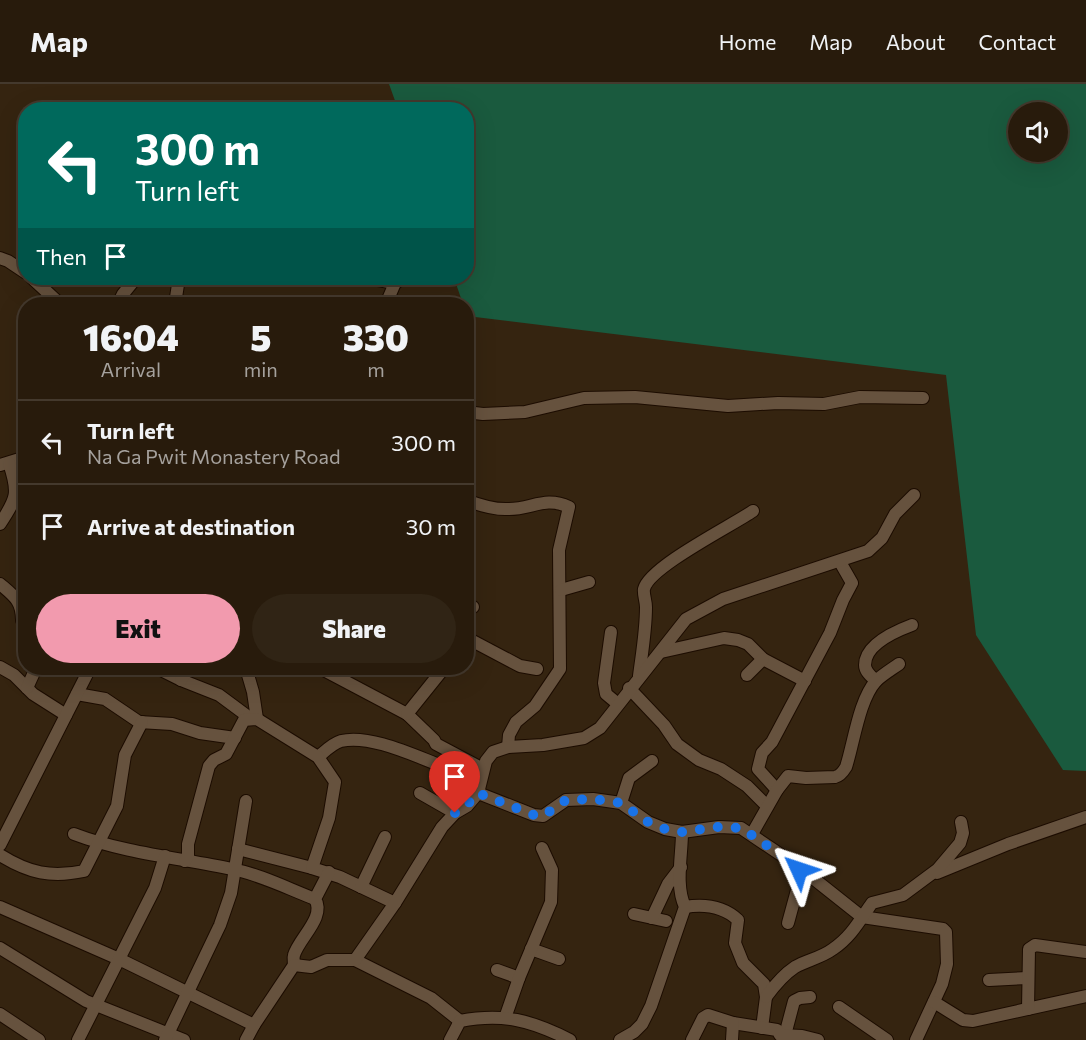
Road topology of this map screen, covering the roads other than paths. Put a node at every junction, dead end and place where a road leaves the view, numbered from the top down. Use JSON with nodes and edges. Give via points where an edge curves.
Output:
{"nodes":[{"id":1,"x":0,"y":258,"type":"edge"},
{"id":2,"x":18,"y":268,"type":"edge"},
{"id":3,"x":43,"y":285,"type":"edge"},
{"id":4,"x":54,"y":297,"type":"edge"},
{"id":5,"x":923,"y":398,"type":"dead end"},
{"id":6,"x":474,"y":413,"type":"edge"},
{"id":7,"x":4,"y":464,"type":"edge"},
{"id":8,"x":914,"y":495,"type":"dead end"},
{"id":9,"x":474,"y":503,"type":"edge"},
{"id":10,"x":753,"y":511,"type":"dead end"},
{"id":11,"x":0,"y":524,"type":"edge"},
{"id":12,"x":840,"y":562,"type":"junction"},
{"id":13,"x":589,"y":582,"type":"dead end"},
{"id":14,"x":0,"y":584,"type":"edge"},
{"id":15,"x":561,"y":590,"type":"junction"},
{"id":16,"x":18,"y":600,"type":"edge"},
{"id":17,"x":912,"y":625,"type":"dead end"},
{"id":18,"x":611,"y":632,"type":"dead end"},
{"id":19,"x":474,"y":642,"type":"edge"},
{"id":20,"x":661,"y":652,"type":"junction"},
{"id":21,"x":763,"y":659,"type":"junction"},
{"id":22,"x":899,"y":664,"type":"dead end"},
{"id":23,"x":0,"y":667,"type":"edge"},
{"id":24,"x":537,"y":669,"type":"dead end"},
{"id":25,"x":33,"y":675,"type":"edge"},
{"id":26,"x":86,"y":675,"type":"edge"},
{"id":27,"x":171,"y":675,"type":"edge"},
{"id":28,"x":184,"y":675,"type":"edge"},
{"id":29,"x":248,"y":675,"type":"edge"},
{"id":30,"x":333,"y":675,"type":"edge"},
{"id":31,"x":438,"y":675,"type":"edge"},
{"id":32,"x":747,"y":675,"type":"dead end"},
{"id":33,"x":639,"y":676,"type":"junction"},
{"id":34,"x":181,"y":680,"type":"junction"},
{"id":35,"x":805,"y":681,"type":"junction"},
{"id":36,"x":876,"y":681,"type":"junction"},
{"id":37,"x":27,"y":688,"type":"junction"},
{"id":38,"x":629,"y":688,"type":"junction"},
{"id":39,"x":77,"y":694,"type":"junction"},
{"id":40,"x":618,"y":704,"type":"junction"},
{"id":41,"x":407,"y":714,"type":"junction"},
{"id":42,"x":66,"y":715,"type":"junction"},
{"id":43,"x":253,"y":718,"type":"junction"},
{"id":44,"x":142,"y":722,"type":"junction"},
{"id":45,"x":234,"y":738,"type":"junction"},
{"id":46,"x":508,"y":747,"type":"junction"},
{"id":47,"x":454,"y":755,"type":"junction"},
{"id":48,"x":318,"y":757,"type":"junction"},
{"id":49,"x":652,"y":761,"type":"dead end"},
{"id":50,"x":483,"y":769,"type":"junction"},
{"id":51,"x":777,"y":790,"type":"junction"},
{"id":52,"x":420,"y":793,"type":"dead end"},
{"id":53,"x":478,"y":793,"type":"junction"},
{"id":54,"x":246,"y":801,"type":"dead end"},
{"id":55,"x":621,"y":803,"type":"junction"},
{"id":56,"x":767,"y":806,"type":"junction"},
{"id":57,"x":455,"y":813,"type":"junction"},
{"id":58,"x":1086,"y":817,"type":"edge"},
{"id":59,"x":961,"y":822,"type":"dead end"},
{"id":60,"x":682,"y":832,"type":"junction"},
{"id":61,"x":74,"y":834,"type":"dead end"},
{"id":62,"x":752,"y":834,"type":"junction"},
{"id":63,"x":385,"y":837,"type":"dead end"},
{"id":64,"x":100,"y":843,"type":"junction"},
{"id":65,"x":0,"y":847,"type":"edge"},
{"id":66,"x":542,"y":848,"type":"dead end"},
{"id":67,"x":238,"y":849,"type":"junction"},
{"id":68,"x":165,"y":856,"type":"junction"},
{"id":69,"x":185,"y":861,"type":"junction"},
{"id":70,"x":681,"y":867,"type":"junction"},
{"id":71,"x":799,"y":867,"type":"junction"},
{"id":72,"x":312,"y":868,"type":"junction"},
{"id":73,"x":235,"y":869,"type":"junction"},
{"id":74,"x":329,"y":872,"type":"junction"},
{"id":75,"x":930,"y":876,"type":"junction"},
{"id":76,"x":361,"y":887,"type":"junction"},
{"id":77,"x":315,"y":898,"type":"junction"},
{"id":78,"x":394,"y":903,"type":"junction"},
{"id":79,"x":0,"y":907,"type":"edge"},
{"id":80,"x":685,"y":907,"type":"junction"},
{"id":81,"x":634,"y":914,"type":"dead end"},
{"id":82,"x":862,"y":917,"type":"junction"},
{"id":83,"x":652,"y":918,"type":"junction"},
{"id":84,"x":666,"y":921,"type":"dead end"},
{"id":85,"x":788,"y":923,"type":"dead end"},
{"id":86,"x":0,"y":948,"type":"edge"},
{"id":87,"x":531,"y":949,"type":"junction"},
{"id":88,"x":1086,"y":952,"type":"edge"},
{"id":89,"x":119,"y":959,"type":"junction"},
{"id":90,"x":559,"y":959,"type":"dead end"},
{"id":91,"x":355,"y":960,"type":"junction"},
{"id":92,"x":294,"y":965,"type":"junction"},
{"id":93,"x":497,"y":970,"type":"dead end"},
{"id":94,"x":519,"y":978,"type":"junction"},
{"id":95,"x":1028,"y":978,"type":"junction"},
{"id":96,"x":989,"y":980,"type":"dead end"},
{"id":97,"x":187,"y":991,"type":"junction"},
{"id":98,"x":1086,"y":996,"type":"edge"},
{"id":99,"x":810,"y":997,"type":"dead end"},
{"id":100,"x":766,"y":998,"type":"junction"},
{"id":101,"x":934,"y":1002,"type":"junction"},
{"id":102,"x":96,"y":1005,"type":"junction"},
{"id":103,"x":839,"y":1007,"type":"dead end"},
{"id":104,"x":1028,"y":1009,"type":"junction"},
{"id":105,"x":0,"y":1014,"type":"edge"},
{"id":106,"x":506,"y":1018,"type":"junction"},
{"id":107,"x":460,"y":1021,"type":"junction"},
{"id":108,"x":733,"y":1023,"type":"junction"},
{"id":109,"x":254,"y":1024,"type":"junction"},
{"id":110,"x":762,"y":1028,"type":"junction"},
{"id":111,"x":781,"y":1036,"type":"edge"},
{"id":112,"x":166,"y":1037,"type":"edge"},
{"id":113,"x":39,"y":1040,"type":"edge"},
{"id":114,"x":78,"y":1040,"type":"edge"},
{"id":115,"x":184,"y":1040,"type":"edge"},
{"id":116,"x":246,"y":1040,"type":"edge"},
{"id":117,"x":450,"y":1040,"type":"edge"},
{"id":118,"x":570,"y":1040,"type":"edge"},
{"id":119,"x":620,"y":1040,"type":"edge"},
{"id":120,"x":692,"y":1040,"type":"edge"},
{"id":121,"x":732,"y":1040,"type":"edge"},
{"id":122,"x":818,"y":1040,"type":"edge"},
{"id":123,"x":887,"y":1040,"type":"edge"},
{"id":124,"x":916,"y":1040,"type":"edge"}],
"edges":[{"from":1,"to":2,"type":"street"},
{"from":3,"to":4,"type":"street"},
{"from":5,"to":6,"type":"street","via":[[860,397],[824,404],[728,406],[614,397],[584,398],[525,412]]},
{"from":7,"to":11,"type":"street","via":[[15,480],[16,496]]},
{"from":8,"to":12,"type":"street","via":[[868,551]]},
{"from":9,"to":15,"type":"street","via":[[510,510],[546,502],[569,507],[559,550]]},
{"from":10,"to":33,"type":"street","via":[[650,577],[644,590]]},
{"from":12,"to":20,"type":"street","via":[[723,599],[686,619]]},
{"from":12,"to":35,"type":"street","via":[[852,583]]},
{"from":13,"to":15,"type":"street"},
{"from":14,"to":16,"type":"street"},
{"from":15,"to":46,"type":"street","via":[[560,669],[535,706],[516,722]]},
{"from":17,"to":36,"type":"street","via":[[887,635],[869,654],[867,672]]},
{"from":18,"to":40,"type":"street","via":[[603,683],[606,694]]},
{"from":19,"to":24,"type":"street","via":[[513,663]]},
{"from":20,"to":21,"type":"street","via":[[724,638],[748,644]]},
{"from":20,"to":33,"type":"street"},
{"from":21,"to":32,"type":"street"},
{"from":21,"to":35,"type":"street"},
{"from":22,"to":36,"type":"street"},
{"from":23,"to":37,"type":"street"},
{"from":25,"to":37,"type":"street"},
{"from":26,"to":39,"type":"street"},
{"from":27,"to":34,"type":"street"},
{"from":28,"to":34,"type":"street"},
{"from":29,"to":43,"type":"street"},
{"from":30,"to":41,"type":"street"},
{"from":31,"to":41,"type":"street"},
{"from":33,"to":38,"type":"street"},
{"from":34,"to":43,"type":"street","via":[[219,695]]},
{"from":35,"to":51,"type":"street","via":[[762,753],[758,769]]},
{"from":36,"to":51,"type":"street","via":[[861,710],[846,767],[839,776],[788,776]]},
{"from":37,"to":42,"type":"street"},
{"from":38,"to":40,"type":"street"},
{"from":38,"to":56,"type":"street","via":[[677,744],[747,786]]},
{"from":39,"to":42,"type":"street"},
{"from":39,"to":44,"type":"street","via":[[105,699]]},
{"from":40,"to":46,"type":"street","via":[[600,728],[584,738]]},
{"from":41,"to":47,"type":"street","via":[[436,744]]},
{"from":42,"to":65,"type":"street"},
{"from":43,"to":45,"type":"street","via":[[241,723]]},
{"from":43,"to":48,"type":"street"},
{"from":44,"to":45,"type":"street","via":[[172,724]]},
{"from":44,"to":64,"type":"street","via":[[125,755],[117,806]]},
{"from":45,"to":69,"type":"street","via":[[226,754],[209,766]]},
{"from":46,"to":50,"type":"street","via":[[493,752]]},
{"from":47,"to":48,"type":"street","via":[[442,766],[373,742],[353,740],[339,741]]},
{"from":47,"to":50,"type":"street"},
{"from":48,"to":72,"type":"street","via":[[335,782],[329,818]]},
{"from":49,"to":55,"type":"street","via":[[629,777]]},
{"from":50,"to":53,"type":"street"},
{"from":51,"to":56,"type":"street"},
{"from":52,"to":57,"type":"street"},
{"from":53,"to":55,"type":"street","via":[[543,816],[566,800]]},
{"from":53,"to":57,"type":"street"},
{"from":54,"to":67,"type":"street"},
{"from":55,"to":60,"type":"street","via":[[648,822]]},
{"from":56,"to":62,"type":"street"},
{"from":57,"to":78,"type":"street"},
{"from":58,"to":75,"type":"street"},
{"from":59,"to":75,"type":"street","via":[[960,843]]},
{"from":60,"to":62,"type":"street","via":[[718,827],[741,828]]},
{"from":60,"to":70,"type":"street"},
{"from":61,"to":64,"type":"street"},
{"from":62,"to":71,"type":"street"},
{"from":63,"to":76,"type":"street"},
{"from":64,"to":65,"type":"street","via":[[84,871],[55,875],[15,864]]},
{"from":64,"to":68,"type":"street"},
{"from":66,"to":87,"type":"street","via":[[552,870],[552,893]]},
{"from":67,"to":72,"type":"street"},
{"from":67,"to":73,"type":"street"},
{"from":68,"to":69,"type":"street"},
{"from":68,"to":89,"type":"street","via":[[155,888]]},
{"from":69,"to":73,"type":"street"},
{"from":70,"to":80,"type":"street"},
{"from":70,"to":83,"type":"street"},
{"from":71,"to":82,"type":"street"},
{"from":71,"to":85,"type":"street","via":[[800,879]]},
{"from":72,"to":74,"type":"street"},
{"from":73,"to":77,"type":"street"},
{"from":73,"to":97,"type":"street","via":[[220,925]]},
{"from":74,"to":76,"type":"street"},
{"from":74,"to":77,"type":"street"},
{"from":75,"to":82,"type":"street","via":[[903,896],[872,903]]},
{"from":76,"to":78,"type":"street"},
{"from":77,"to":92,"type":"street","via":[[316,916],[294,955]]},
{"from":78,"to":91,"type":"street"},
{"from":79,"to":89,"type":"street"},
{"from":80,"to":100,"type":"street","via":[[716,907],[738,920],[735,943],[743,963],[764,984]]},
{"from":80,"to":119,"type":"street","via":[[642,1024]]},
{"from":81,"to":83,"type":"street"},
{"from":82,"to":100,"type":"street","via":[[852,934],[820,958],[796,966]]},
{"from":82,"to":101,"type":"street","via":[[937,927],[946,932],[947,964]]},
{"from":83,"to":84,"type":"street"},
{"from":86,"to":102,"type":"street"},
{"from":87,"to":90,"type":"street"},
{"from":87,"to":94,"type":"street"},
{"from":88,"to":95,"type":"street","via":[[1035,945],[1029,950]]},
{"from":89,"to":97,"type":"street"},
{"from":89,"to":102,"type":"street"},
{"from":91,"to":92,"type":"street","via":[[327,960],[310,967]]},
{"from":91,"to":107,"type":"street","via":[[431,998]]},
{"from":92,"to":109,"type":"street"},
{"from":93,"to":94,"type":"street"},
{"from":94,"to":106,"type":"street"},
{"from":95,"to":96,"type":"street"},
{"from":95,"to":104,"type":"street"},
{"from":97,"to":109,"type":"street"},
{"from":97,"to":112,"type":"street"},
{"from":98,"to":104,"type":"street"},
{"from":99,"to":111,"type":"street","via":[[794,1001]]},
{"from":100,"to":110,"type":"street"},
{"from":101,"to":104,"type":"street","via":[[968,1021]]},
{"from":101,"to":124,"type":"street"},
{"from":102,"to":112,"type":"street"},
{"from":102,"to":114,"type":"street"},
{"from":103,"to":123,"type":"street"},
{"from":105,"to":113,"type":"street"},
{"from":106,"to":107,"type":"street","via":[[484,1016]]},
{"from":106,"to":118,"type":"street","via":[[544,1027]]},
{"from":107,"to":117,"type":"street"},
{"from":108,"to":110,"type":"street"},
{"from":108,"to":120,"type":"street","via":[[708,1015]]},
{"from":108,"to":121,"type":"street"},
{"from":109,"to":116,"type":"street"},
{"from":110,"to":111,"type":"street","via":[[777,1030]]},
{"from":111,"to":122,"type":"street"},
{"from":112,"to":115,"type":"street"}]}
